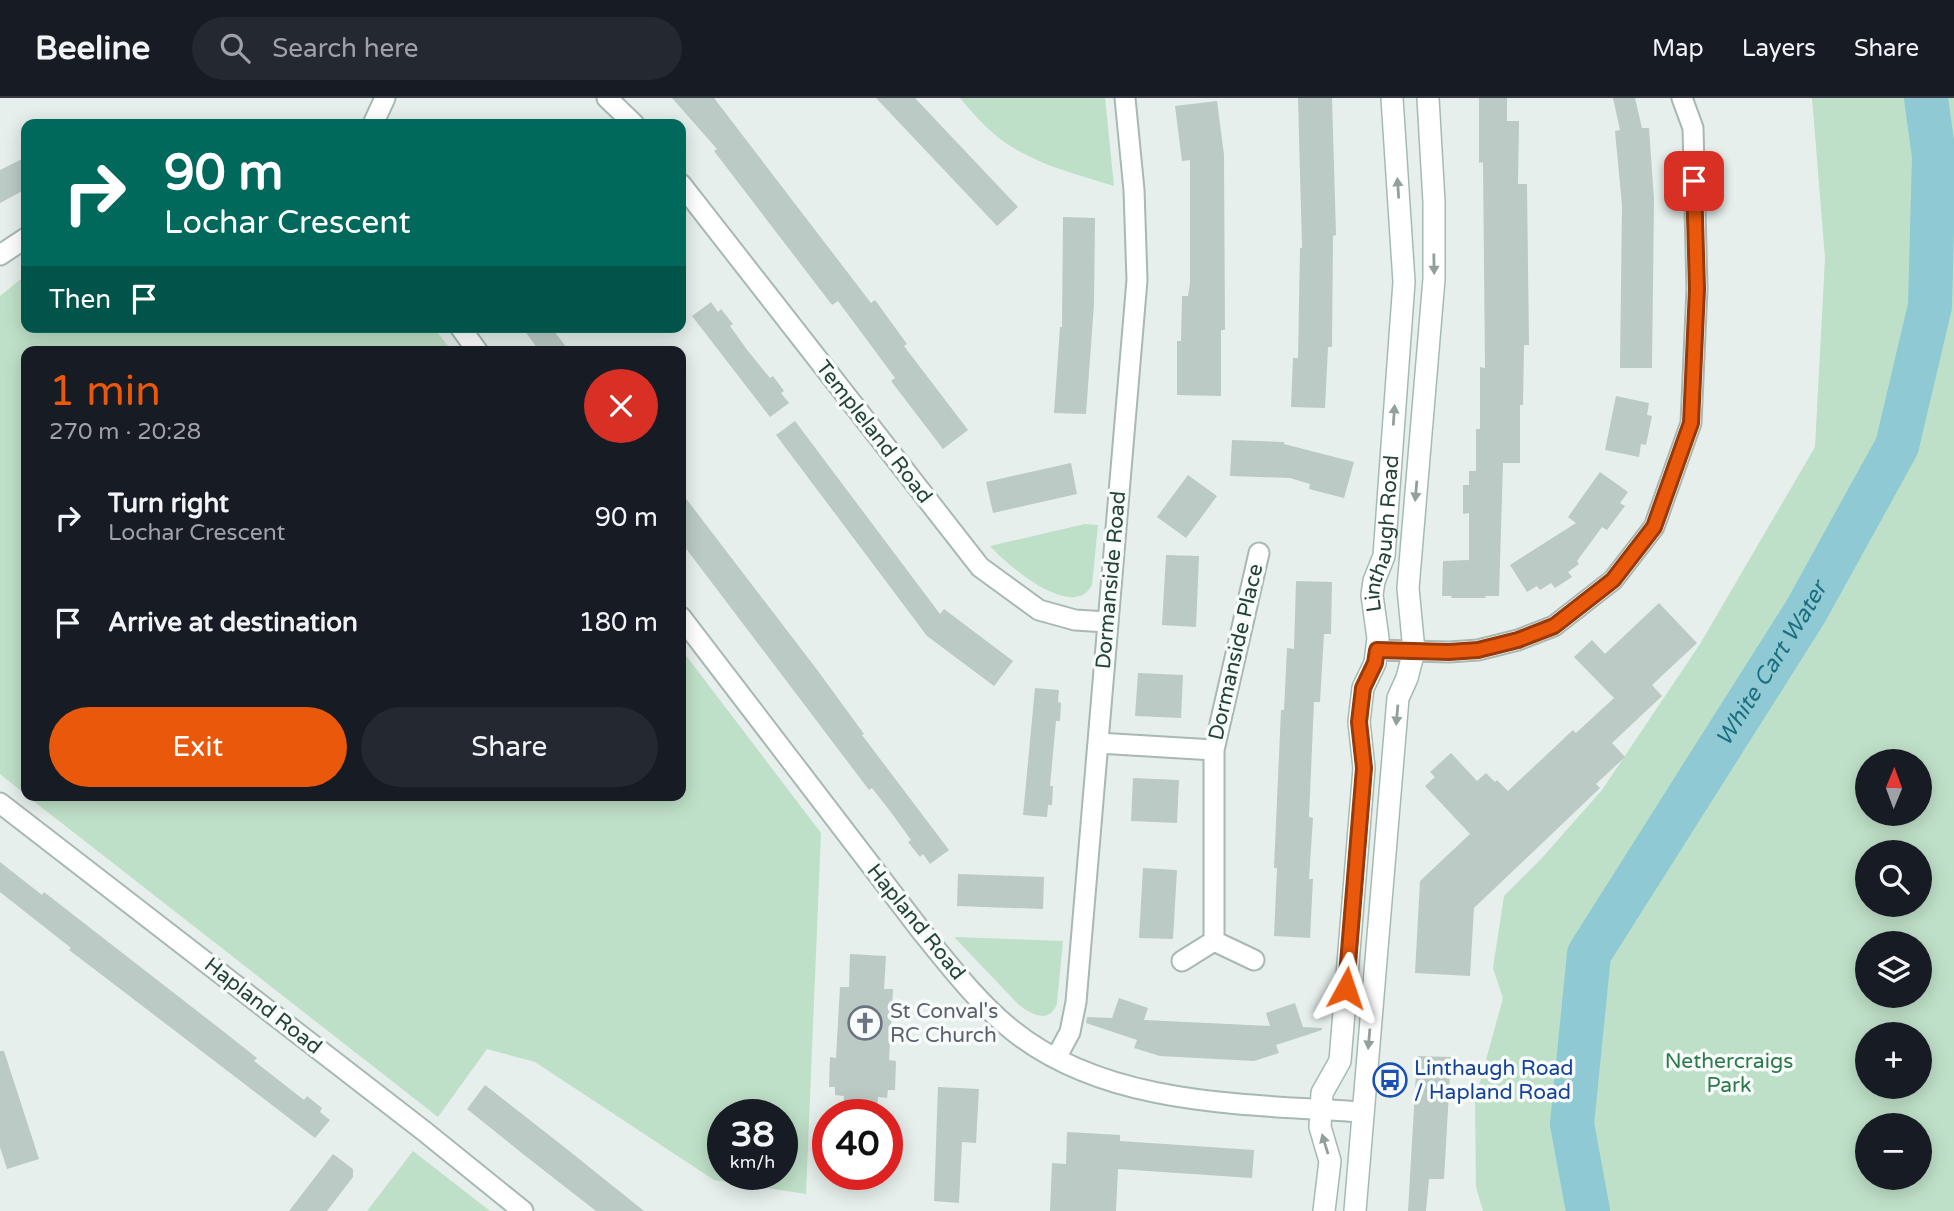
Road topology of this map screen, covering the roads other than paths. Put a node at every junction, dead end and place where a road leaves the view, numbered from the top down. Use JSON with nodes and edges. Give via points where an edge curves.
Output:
{"nodes":[{"id":1,"x":385,"y":98,"type":"edge"},
{"id":2,"x":607,"y":98,"type":"edge"},
{"id":3,"x":1125,"y":98,"type":"edge"},
{"id":4,"x":1392,"y":98,"type":"edge"},
{"id":5,"x":1428,"y":98,"type":"edge"},
{"id":6,"x":1682,"y":98,"type":"edge"},
{"id":7,"x":375,"y":119,"type":"edge"},
{"id":8,"x":629,"y":119,"type":"edge"},
{"id":9,"x":686,"y":190,"type":"edge"},
{"id":10,"x":21,"y":241,"type":"edge"},
{"id":11,"x":0,"y":255,"type":"edge"},
{"id":12,"x":1259,"y":553,"type":"dead end"},
{"id":13,"x":1107,"y":622,"type":"junction"},
{"id":14,"x":686,"y":624,"type":"edge"},
{"id":15,"x":1377,"y":650,"type":"junction"},
{"id":16,"x":1413,"y":651,"type":"junction"},
{"id":17,"x":1098,"y":743,"type":"junction"},
{"id":18,"x":1214,"y":750,"type":"junction"},
{"id":19,"x":0,"y":803,"type":"edge"},
{"id":20,"x":1214,"y":941,"type":"junction"},
{"id":21,"x":1254,"y":960,"type":"dead end"},
{"id":22,"x":1182,"y":961,"type":"dead end"},
{"id":23,"x":1056,"y":1058,"type":"junction"},
{"id":24,"x":1321,"y":1109,"type":"junction"},
{"id":25,"x":1363,"y":1112,"type":"junction"},
{"id":26,"x":523,"y":1211,"type":"edge"},
{"id":27,"x":1324,"y":1211,"type":"edge"},
{"id":28,"x":1355,"y":1211,"type":"edge"}],
"edges":[{"from":1,"to":7,"type":"street"},
{"from":2,"to":8,"type":"street"},
{"from":3,"to":13,"type":"street","name":"Dormanside Road","via":[[1137,280]]},
{"from":15,"to":4,"type":"street","name":"Linthaugh Road","one_way":true,"via":[[1372,596],[1384,556],[1404,282]]},
{"from":5,"to":16,"type":"street","name":"Linthaugh Road","one_way":true,"via":[[1434,279],[1408,579]]},
{"from":6,"to":16,"type":"street","via":[[1693,128],[1697,289],[1691,423],[1654,527],[1613,580],[1554,626],[1478,650]]},
{"from":9,"to":13,"type":"street","name":"Templeland Road","via":[[980,567],[1039,610]]},
{"from":10,"to":11,"type":"street"},
{"from":12,"to":18,"type":"street","name":"Dormanside Place"},
{"from":13,"to":17,"type":"street","name":"Dormanside Road"},
{"from":14,"to":23,"type":"street","name":"Hapland Road","via":[[958,976],[1012,1030]]},
{"from":15,"to":16,"type":"street"},
{"from":15,"to":24,"type":"street","name":"Linthaugh Road","via":[[1363,688],[1359,722],[1364,768],[1340,1061],[1322,1093]]},
{"from":16,"to":25,"type":"street","name":"Linthaugh Road","one_way":true,"via":[[1398,698]]},
{"from":17,"to":18,"type":"street","name":"Dormanside Place"},
{"from":17,"to":23,"type":"street","name":"Dormanside Road","via":[[1076,1002],[1070,1032]]},
{"from":18,"to":20,"type":"street","name":"Dormanside Place"},
{"from":19,"to":26,"type":"street","name":"Hapland Road"},
{"from":20,"to":21,"type":"street"},
{"from":20,"to":22,"type":"street"},
{"from":23,"to":24,"type":"street","name":"Hapland Road","via":[[1121,1085],[1161,1094]]},
{"from":24,"to":25,"type":"street","name":"Hapland Road"},
{"from":27,"to":24,"type":"street","name":"Linthaugh Road","one_way":true,"via":[[1330,1161],[1320,1127]]},
{"from":25,"to":28,"type":"street","name":"Linthaugh Road"}]}
